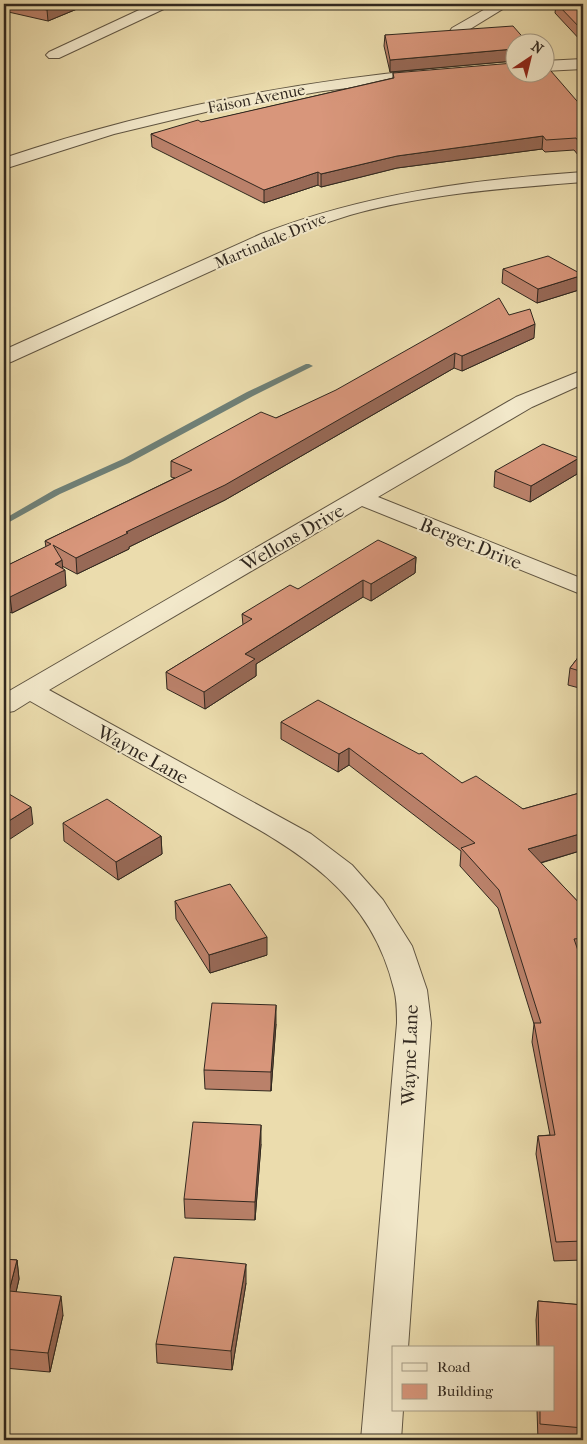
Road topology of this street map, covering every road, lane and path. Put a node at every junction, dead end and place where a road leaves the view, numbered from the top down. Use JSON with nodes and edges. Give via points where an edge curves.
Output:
{"nodes":[{"id":1,"x":163,"y":4,"type":"edge"},
{"id":2,"x":504,"y":4,"type":"edge"},
{"id":3,"x":457,"y":31,"type":"edge"},
{"id":4,"x":54,"y":55,"type":"dead end"},
{"id":5,"x":583,"y":64,"type":"edge"},
{"id":6,"x":554,"y":65,"type":"edge"},
{"id":7,"x":442,"y":73,"type":"edge"},
{"id":8,"x":4,"y":164,"type":"edge"},
{"id":9,"x":583,"y":177,"type":"edge"},
{"id":10,"x":4,"y":358,"type":"edge"},
{"id":11,"x":583,"y":376,"type":"edge"},
{"id":12,"x":360,"y":497,"type":"junction"},
{"id":13,"x":583,"y":588,"type":"edge"},
{"id":14,"x":16,"y":697,"type":"edge"},
{"id":15,"x":381,"y":1440,"type":"edge"}],
"edges":[{"from":1,"to":4,"type":"street"},
{"from":2,"to":3,"type":"street"},
{"from":5,"to":6,"type":"street"},
{"from":7,"to":8,"type":"street","name":"Faison Avenue","via":[[344,83],[231,102],[115,129]]},
{"from":9,"to":10,"type":"street","name":"Martindale Drive","via":[[422,194],[325,216],[268,238]]},
{"from":11,"to":12,"type":"street","name":"Wellons Drive","via":[[524,402]]},
{"from":12,"to":13,"type":"street","name":"Berger Drive"},
{"from":12,"to":14,"type":"street","name":"Wellons Drive"},
{"from":14,"to":15,"type":"street","name":"Wayne Lane","via":[[302,841],[341,872],[360,893],[396,946],[410,990],[414,1023]]}]}
